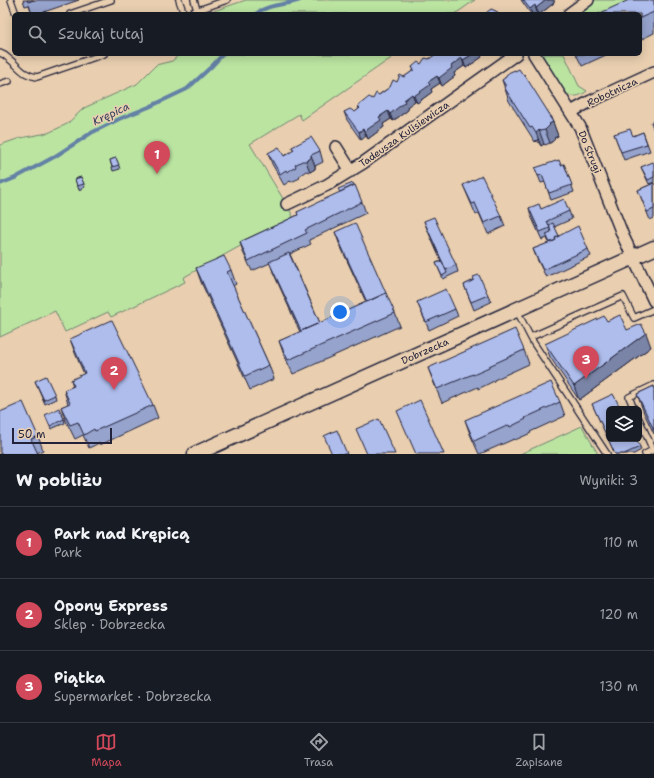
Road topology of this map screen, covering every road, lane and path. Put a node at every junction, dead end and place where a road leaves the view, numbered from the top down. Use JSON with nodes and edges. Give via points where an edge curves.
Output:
{"nodes":[{"id":1,"x":11,"y":0,"type":"edge"},
{"id":2,"x":111,"y":0,"type":"edge"},
{"id":3,"x":179,"y":0,"type":"edge"},
{"id":4,"x":194,"y":0,"type":"edge"},
{"id":5,"x":227,"y":0,"type":"edge"},
{"id":6,"x":588,"y":0,"type":"edge"},
{"id":7,"x":197,"y":10,"type":"junction"},
{"id":8,"x":15,"y":12,"type":"edge"},
{"id":9,"x":76,"y":12,"type":"edge"},
{"id":10,"x":183,"y":12,"type":"edge"},
{"id":11,"x":192,"y":12,"type":"edge"},
{"id":12,"x":572,"y":12,"type":"edge"},
{"id":13,"x":0,"y":53,"type":"edge"},
{"id":14,"x":98,"y":56,"type":"edge"},
{"id":15,"x":513,"y":56,"type":"edge"},
{"id":16,"x":535,"y":56,"type":"edge"},
{"id":17,"x":654,"y":72,"type":"edge"},
{"id":18,"x":9,"y":81,"type":"dead end"},
{"id":19,"x":0,"y":84,"type":"edge"},
{"id":20,"x":571,"y":112,"type":"junction"},
{"id":21,"x":336,"y":147,"type":"dead end"},
{"id":22,"x":351,"y":171,"type":"junction"},
{"id":23,"x":287,"y":204,"type":"dead end"},
{"id":24,"x":654,"y":248,"type":"edge"},
{"id":25,"x":632,"y":258,"type":"junction"},
{"id":26,"x":654,"y":301,"type":"edge"},
{"id":27,"x":654,"y":309,"type":"edge"},
{"id":28,"x":516,"y":310,"type":"junction"},
{"id":29,"x":531,"y":337,"type":"junction"},
{"id":30,"x":654,"y":385,"type":"edge"},
{"id":31,"x":633,"y":406,"type":"edge"},
{"id":32,"x":642,"y":426,"type":"edge"},
{"id":33,"x":195,"y":454,"type":"edge"},
{"id":34,"x":607,"y":454,"type":"edge"},
{"id":35,"x":645,"y":454,"type":"edge"}],
"edges":[{"from":1,"to":8,"type":"lane"},
{"from":2,"to":9,"type":"lane"},
{"from":3,"to":10,"type":"lane"},
{"from":4,"to":7,"type":"lane"},
{"from":5,"to":7,"type":"lane"},
{"from":6,"to":12,"type":"street"},
{"from":7,"to":11,"type":"lane"},
{"from":13,"to":14,"type":"lane","via":[[8,57],[22,72],[37,77]]},
{"from":15,"to":22,"type":"street","name":"Tadeusza Kulisiewicza"},
{"from":16,"to":20,"type":"street","name":"Do Strugi"},
{"from":17,"to":20,"type":"street","name":"Robotnicza"},
{"from":18,"to":19,"type":"lane"},
{"from":20,"to":25,"type":"street","name":"Do Strugi","via":[[580,127]]},
{"from":21,"to":22,"type":"street"},
{"from":22,"to":23,"type":"street","name":"Tadeusza Kulisiewicza"},
{"from":24,"to":25,"type":"street","name":"Dobrzecka"},
{"from":25,"to":26,"type":"street","name":"Do Strugi"},
{"from":25,"to":28,"type":"street","name":"Dobrzecka"},
{"from":27,"to":29,"type":"lane","via":[[634,318],[624,296]]},
{"from":28,"to":29,"type":"lane"},
{"from":28,"to":33,"type":"street","name":"Dobrzecka"},
{"from":29,"to":34,"type":"lane"},
{"from":30,"to":31,"type":"lane","via":[[629,397]]},
{"from":32,"to":35,"type":"lane","via":[[653,450]]}]}
